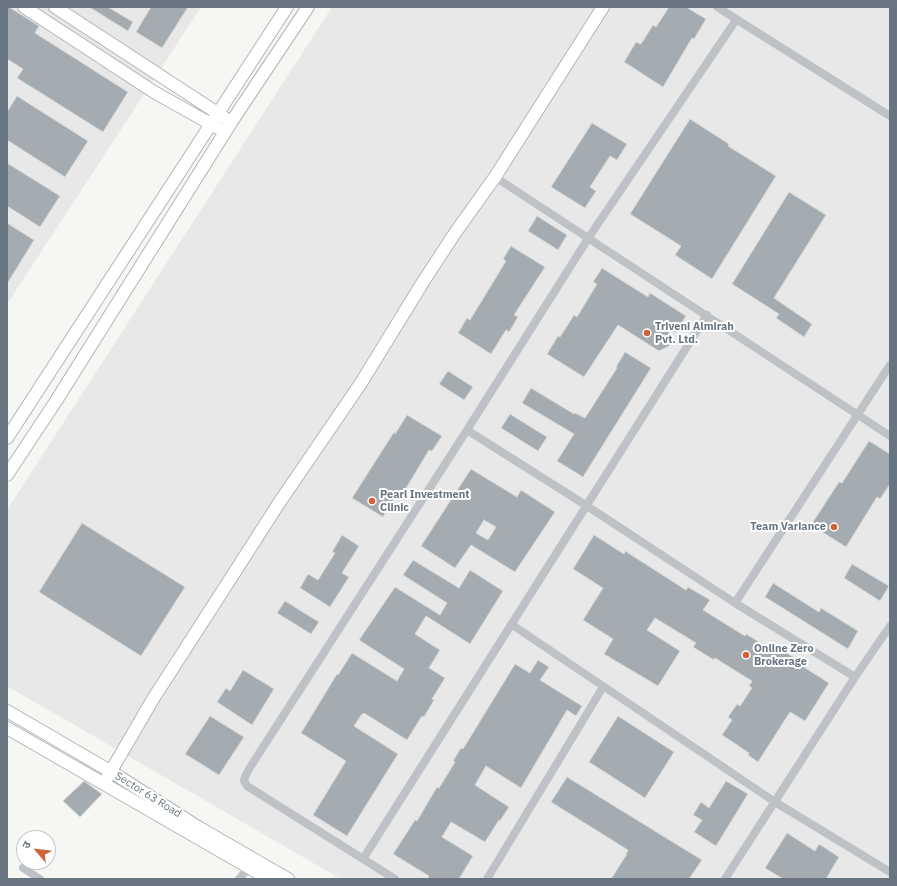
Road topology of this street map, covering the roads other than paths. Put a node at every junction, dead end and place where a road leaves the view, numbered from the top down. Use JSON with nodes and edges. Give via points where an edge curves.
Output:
{"nodes":[{"id":1,"x":24,"y":7,"type":"edge"},
{"id":2,"x":55,"y":7,"type":"edge"},
{"id":3,"x":288,"y":7,"type":"edge"},
{"id":4,"x":308,"y":7,"type":"edge"},
{"id":5,"x":603,"y":7,"type":"edge"},
{"id":6,"x":717,"y":7,"type":"edge"},
{"id":7,"x":736,"y":20,"type":"junction"},
{"id":8,"x":218,"y":114,"type":"junction"},
{"id":9,"x":890,"y":116,"type":"edge"},
{"id":10,"x":232,"y":121,"type":"junction"},
{"id":11,"x":212,"y":125,"type":"junction"},
{"id":12,"x":225,"y":133,"type":"junction"},
{"id":13,"x":495,"y":177,"type":"junction"},
{"id":14,"x":589,"y":237,"type":"junction"},
{"id":15,"x":707,"y":315,"type":"junction"},
{"id":16,"x":890,"y":365,"type":"edge"},
{"id":17,"x":858,"y":415,"type":"junction"},
{"id":18,"x":467,"y":430,"type":"junction"},
{"id":19,"x":890,"y":436,"type":"edge"},
{"id":20,"x":7,"y":438,"type":"edge"},
{"id":21,"x":7,"y":475,"type":"edge"},
{"id":22,"x":587,"y":506,"type":"junction"},
{"id":23,"x":735,"y":604,"type":"junction"},
{"id":24,"x":511,"y":624,"type":"junction"},
{"id":25,"x":890,"y":626,"type":"edge"},
{"id":26,"x":855,"y":677,"type":"junction"},
{"id":27,"x":603,"y":687,"type":"junction"},
{"id":28,"x":7,"y":710,"type":"edge"},
{"id":29,"x":7,"y":728,"type":"edge"},
{"id":30,"x":110,"y":771,"type":"junction"},
{"id":31,"x":104,"y":783,"type":"junction"},
{"id":32,"x":775,"y":802,"type":"junction"},
{"id":33,"x":363,"y":859,"type":"junction"},
{"id":34,"x":249,"y":868,"type":"junction"},
{"id":35,"x":26,"y":870,"type":"edge"},
{"id":36,"x":890,"y":872,"type":"edge"},
{"id":37,"x":40,"y":879,"type":"edge"},
{"id":38,"x":239,"y":879,"type":"edge"},
{"id":39,"x":269,"y":879,"type":"edge"},
{"id":40,"x":288,"y":879,"type":"edge"},
{"id":41,"x":395,"y":879,"type":"edge"},
{"id":42,"x":487,"y":879,"type":"edge"},
{"id":43,"x":725,"y":879,"type":"edge"}],
"edges":[{"from":1,"to":11,"type":"street","via":[[154,92]]},
{"from":2,"to":8,"type":"street"},
{"from":3,"to":8,"type":"street"},
{"from":4,"to":10,"type":"street"},
{"from":5,"to":13,"type":"street"},
{"from":6,"to":7,"type":"street"},
{"from":7,"to":9,"type":"street"},
{"from":7,"to":14,"type":"street"},
{"from":8,"to":10,"type":"street"},
{"from":8,"to":11,"type":"street"},
{"from":10,"to":12,"type":"street"},
{"from":11,"to":12,"type":"street"},
{"from":11,"to":20,"type":"street"},
{"from":12,"to":21,"type":"street"},
{"from":13,"to":14,"type":"street"},
{"from":13,"to":30,"type":"street","via":[[443,251],[361,383],[258,536]]},
{"from":14,"to":15,"type":"street"},
{"from":14,"to":18,"type":"street"},
{"from":15,"to":17,"type":"street"},
{"from":15,"to":22,"type":"street"},
{"from":16,"to":17,"type":"street"},
{"from":17,"to":19,"type":"street"},
{"from":17,"to":23,"type":"street"},
{"from":18,"to":22,"type":"street"},
{"from":18,"to":33,"type":"street","via":[[253,762],[244,781],[247,786]]},
{"from":22,"to":23,"type":"street"},
{"from":22,"to":24,"type":"street"},
{"from":23,"to":26,"type":"street"},
{"from":24,"to":27,"type":"street"},
{"from":24,"to":33,"type":"street"},
{"from":25,"to":26,"type":"street"},
{"from":26,"to":32,"type":"street"},
{"from":27,"to":32,"type":"street"},
{"from":27,"to":42,"type":"street"},
{"from":28,"to":30,"type":"street","name":"Sector 63 Road"},
{"from":29,"to":31,"type":"street","name":"Sector 63 Road"},
{"from":30,"to":31,"type":"street"},
{"from":30,"to":40,"type":"street","name":"Sector 63 Road","via":[[198,827]]},
{"from":31,"to":34,"type":"street","name":"Sector 63 Road"},
{"from":32,"to":36,"type":"street"},
{"from":32,"to":43,"type":"street"},
{"from":33,"to":41,"type":"street"},
{"from":34,"to":38,"type":"street"},
{"from":34,"to":39,"type":"street","name":"Sector 63 Road"},
{"from":35,"to":37,"type":"street"}]}
